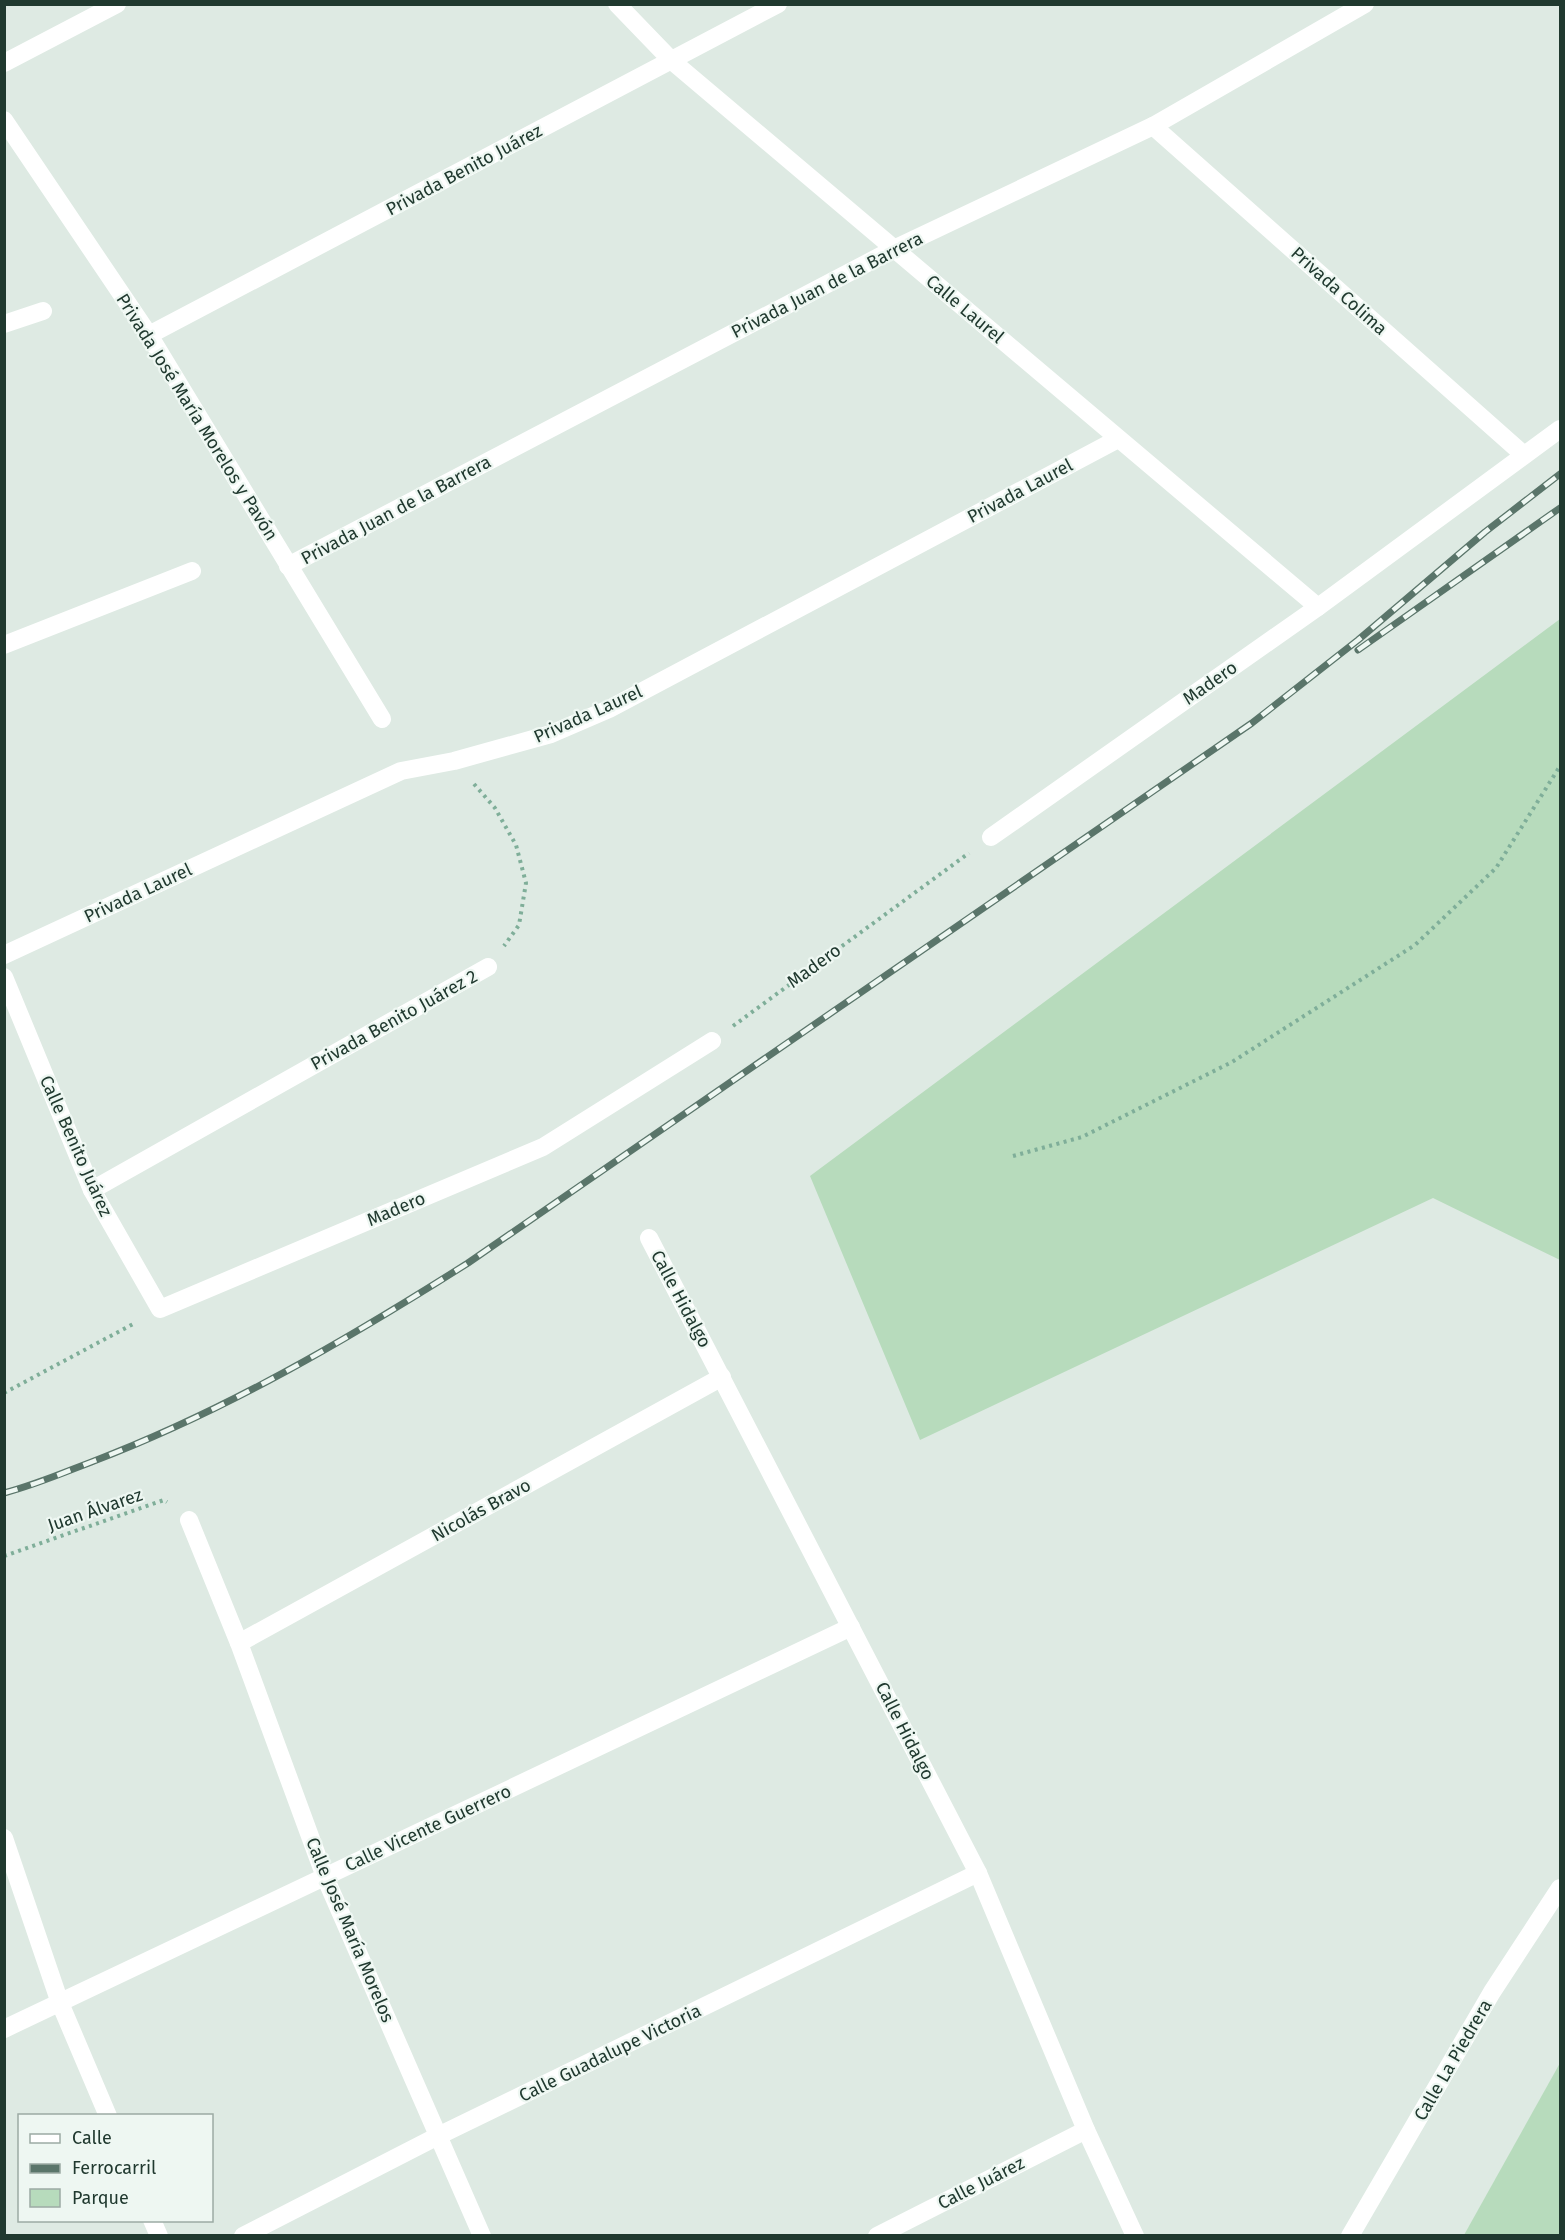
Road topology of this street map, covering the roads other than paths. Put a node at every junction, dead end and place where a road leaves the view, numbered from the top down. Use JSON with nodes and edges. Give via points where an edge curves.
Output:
{"nodes":[{"id":1,"x":117,"y":4,"type":"edge"},
{"id":2,"x":617,"y":4,"type":"edge"},
{"id":3,"x":778,"y":4,"type":"edge"},
{"id":4,"x":1365,"y":4,"type":"edge"},
{"id":5,"x":672,"y":61,"type":"junction"},
{"id":6,"x":4,"y":63,"type":"edge"},
{"id":7,"x":4,"y":120,"type":"edge"},
{"id":8,"x":1153,"y":126,"type":"junction"},
{"id":9,"x":894,"y":249,"type":"junction"},
{"id":10,"x":43,"y":311,"type":"dead end"},
{"id":11,"x":4,"y":324,"type":"edge"},
{"id":12,"x":149,"y":335,"type":"junction"},
{"id":13,"x":1560,"y":429,"type":"edge"},
{"id":14,"x":1118,"y":439,"type":"junction"},
{"id":15,"x":1524,"y":455,"type":"junction"},
{"id":16,"x":288,"y":566,"type":"junction"},
{"id":17,"x":192,"y":571,"type":"dead end"},
{"id":18,"x":1318,"y":607,"type":"junction"},
{"id":19,"x":4,"y":645,"type":"edge"},
{"id":20,"x":382,"y":719,"type":"dead end"},
{"id":21,"x":991,"y":837,"type":"road end"},
{"id":22,"x":4,"y":956,"type":"edge"},
{"id":23,"x":488,"y":967,"type":"road end"},
{"id":24,"x":4,"y":977,"type":"edge"},
{"id":25,"x":712,"y":1041,"type":"road end"},
{"id":26,"x":92,"y":1190,"type":"junction"},
{"id":27,"x":649,"y":1238,"type":"dead end"},
{"id":28,"x":160,"y":1310,"type":"joint"},
{"id":29,"x":722,"y":1377,"type":"junction"},
{"id":30,"x":189,"y":1520,"type":"road end"},
{"id":31,"x":851,"y":1627,"type":"junction"},
{"id":32,"x":239,"y":1643,"type":"junction"},
{"id":33,"x":4,"y":1838,"type":"edge"},
{"id":34,"x":978,"y":1873,"type":"junction"},
{"id":35,"x":325,"y":1877,"type":"junction"},
{"id":36,"x":1560,"y":1888,"type":"edge"},
{"id":37,"x":60,"y":2003,"type":"junction"},
{"id":38,"x":4,"y":2030,"type":"edge"},
{"id":39,"x":108,"y":2114,"type":"edge"},
{"id":40,"x":1086,"y":2130,"type":"junction"},
{"id":41,"x":438,"y":2136,"type":"junction"},
{"id":42,"x":243,"y":2235,"type":"edge"},
{"id":43,"x":482,"y":2235,"type":"edge"},
{"id":44,"x":877,"y":2235,"type":"edge"},
{"id":45,"x":1135,"y":2235,"type":"edge"},
{"id":46,"x":1350,"y":2235,"type":"edge"}],
"edges":[{"from":1,"to":6,"type":"street"},
{"from":2,"to":5,"type":"street","name":"Calle Laurel"},
{"from":3,"to":5,"type":"street","name":"Privada Benito Juárez"},
{"from":4,"to":8,"type":"street","name":"Privada Juan de la Barrera"},
{"from":5,"to":9,"type":"street","name":"Calle Laurel"},
{"from":5,"to":12,"type":"street","name":"Privada Benito Juárez"},
{"from":7,"to":12,"type":"street","name":"Privada José María Morelos y Pavón"},
{"from":8,"to":9,"type":"street","name":"Privada Juan de la Barrera"},
{"from":8,"to":15,"type":"street","name":"Privada Colima"},
{"from":9,"to":14,"type":"street","name":"Calle Laurel"},
{"from":9,"to":16,"type":"street","name":"Privada Juan de la Barrera"},
{"from":10,"to":11,"type":"street"},
{"from":12,"to":16,"type":"street","name":"Privada José María Morelos y Pavón"},
{"from":13,"to":15,"type":"street","name":"Madero"},
{"from":14,"to":18,"type":"street","name":"Calle Laurel"},
{"from":14,"to":22,"type":"street","name":"Privada Laurel","via":[[609,709],[551,734],[401,771]]},
{"from":15,"to":18,"type":"street","name":"Madero"},
{"from":16,"to":20,"type":"street","name":"Privada José María Morelos y Pavón"},
{"from":17,"to":19,"type":"street"},
{"from":18,"to":21,"type":"street","name":"Madero"},
{"from":23,"to":26,"type":"street","name":"Privada Benito Juárez 2"},
{"from":24,"to":26,"type":"street","name":"Calle Benito Juárez"},
{"from":25,"to":28,"type":"street","name":"Madero","via":[[543,1147]]},
{"from":26,"to":28,"type":"street","name":"Calle Benito Juárez"},
{"from":27,"to":29,"type":"street","name":"Calle Hidalgo"},
{"from":29,"to":31,"type":"street","name":"Calle Hidalgo"},
{"from":29,"to":32,"type":"street","name":"Nicolás Bravo"},
{"from":30,"to":32,"type":"street","name":"Calle José María Morelos"},
{"from":31,"to":34,"type":"street","name":"Calle Hidalgo"},
{"from":31,"to":35,"type":"street","name":"Calle Vicente Guerrero"},
{"from":32,"to":35,"type":"street","name":"Calle José María Morelos"},
{"from":33,"to":37,"type":"street"},
{"from":34,"to":40,"type":"street","name":"Calle Hidalgo"},
{"from":34,"to":41,"type":"street","name":"Calle Guadalupe Victoria"},
{"from":35,"to":37,"type":"street","name":"Calle Vicente Guerrero"},
{"from":35,"to":41,"type":"street","name":"Calle José María Morelos"},
{"from":36,"to":46,"type":"street","name":"Calle La Piedrera","via":[[1492,1992]]},
{"from":37,"to":38,"type":"street","name":"Calle Vicente Guerrero"},
{"from":37,"to":39,"type":"street"},
{"from":40,"to":44,"type":"street","name":"Calle Juárez"},
{"from":40,"to":45,"type":"street","name":"Calle Hidalgo"},
{"from":41,"to":42,"type":"street","name":"Calle Guadalupe Victoria"},
{"from":41,"to":43,"type":"street","name":"Calle José María Morelos"}]}
